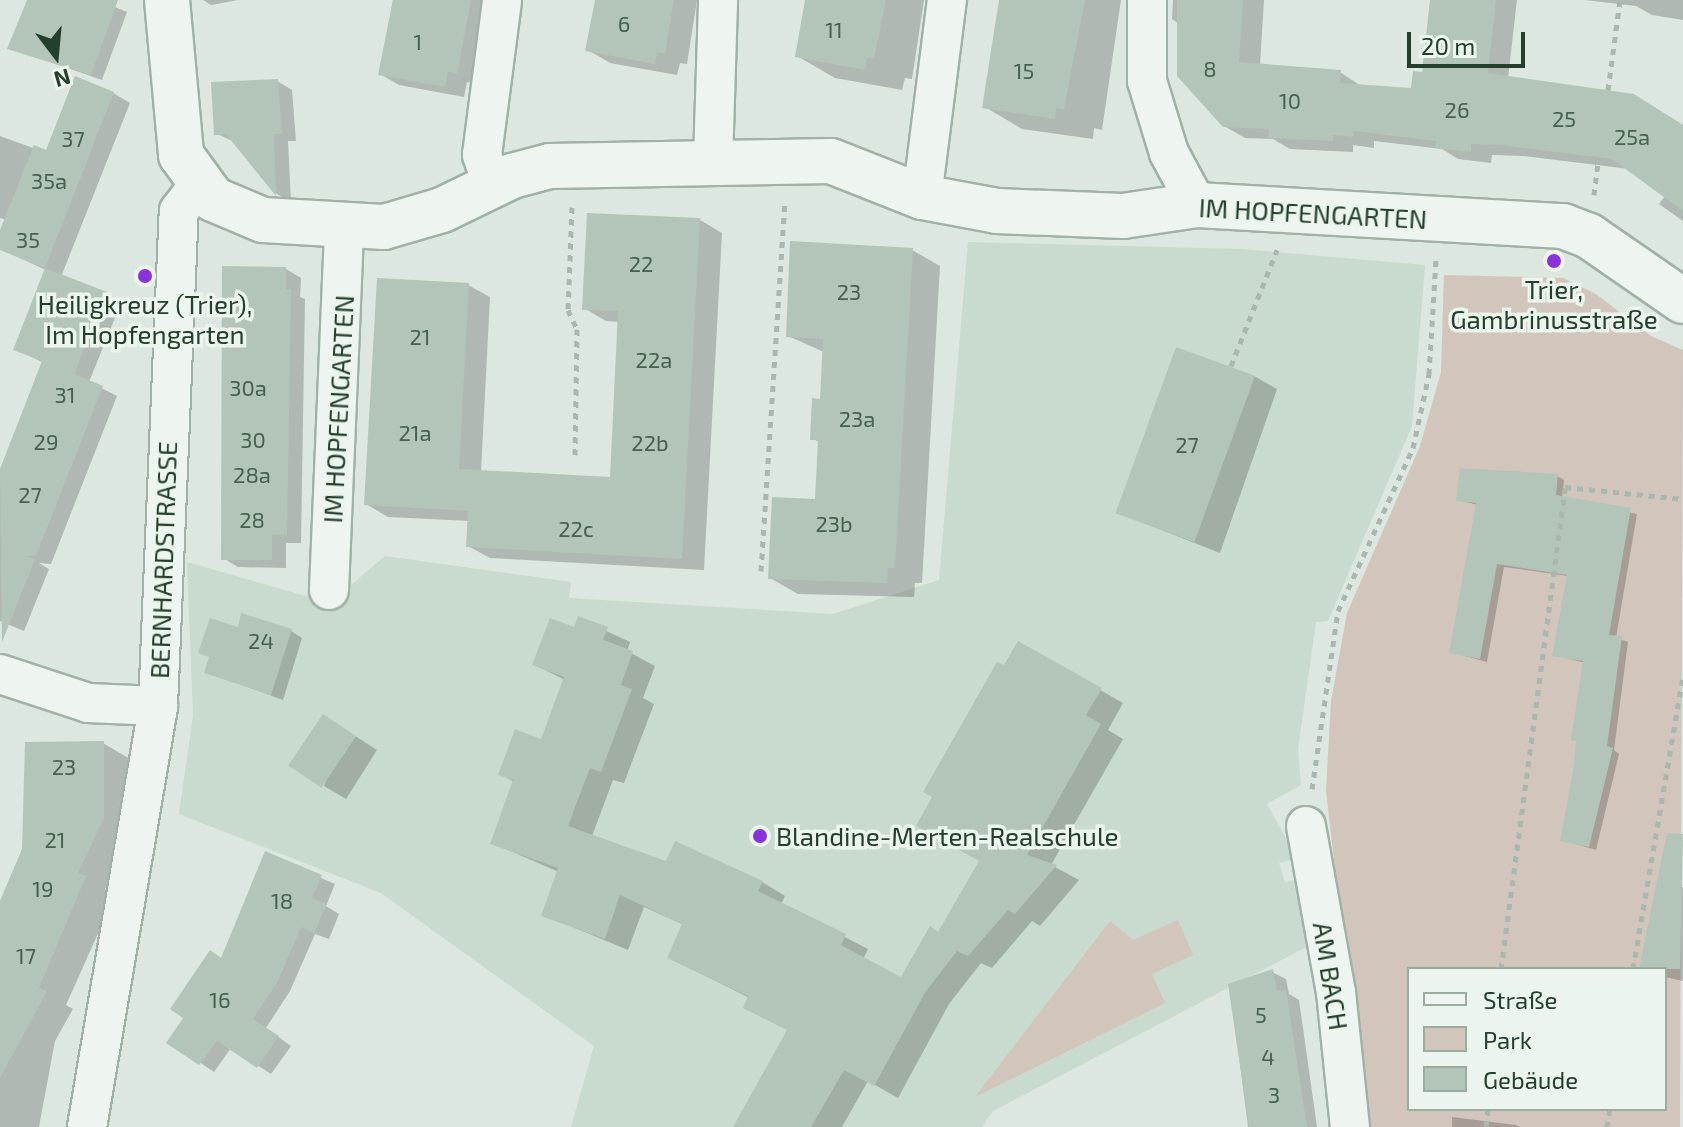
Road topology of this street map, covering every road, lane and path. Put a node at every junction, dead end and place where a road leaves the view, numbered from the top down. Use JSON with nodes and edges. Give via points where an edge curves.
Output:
{"nodes":[{"id":1,"x":167,"y":0,"type":"edge"},
{"id":2,"x":502,"y":0,"type":"edge"},
{"id":3,"x":718,"y":0,"type":"edge"},
{"id":4,"x":947,"y":0,"type":"edge"},
{"id":5,"x":1147,"y":0,"type":"edge"},
{"id":6,"x":1620,"y":0,"type":"edge"},
{"id":7,"x":1608,"y":90,"type":"dead end"},
{"id":8,"x":713,"y":162,"type":"junction"},
{"id":9,"x":199,"y":184,"type":"junction"},
{"id":10,"x":492,"y":184,"type":"junction"},
{"id":11,"x":786,"y":187,"type":"dead end"},
{"id":12,"x":572,"y":190,"type":"dead end"},
{"id":13,"x":922,"y":197,"type":"junction"},
{"id":14,"x":1197,"y":205,"type":"junction"},
{"id":15,"x":1438,"y":219,"type":"junction"},
{"id":16,"x":344,"y":228,"type":"junction"},
{"id":17,"x":1281,"y":237,"type":"dead end"},
{"id":18,"x":1683,"y":301,"type":"edge"},
{"id":19,"x":1231,"y":366,"type":"dead end"},
{"id":20,"x":575,"y":455,"type":"dead end"},
{"id":21,"x":1683,"y":499,"type":"edge"},
{"id":22,"x":761,"y":571,"type":"dead end"},
{"id":23,"x":329,"y":590,"type":"dead end"},
{"id":24,"x":0,"y":674,"type":"edge"},
{"id":25,"x":1683,"y":675,"type":"edge"},
{"id":26,"x":158,"y":706,"type":"junction"},
{"id":27,"x":1306,"y":826,"type":"joint"},
{"id":28,"x":1501,"y":967,"type":"edge"},
{"id":29,"x":1633,"y":967,"type":"edge"},
{"id":30,"x":87,"y":1127,"type":"edge"},
{"id":31,"x":1350,"y":1127,"type":"edge"}],
"edges":[{"from":1,"to":9,"type":"street","via":[[178,147]]},
{"from":2,"to":10,"type":"street","via":[[482,155]]},
{"from":3,"to":8,"type":"street"},
{"from":4,"to":13,"type":"street"},
{"from":5,"to":14,"type":"street","via":[[1147,81],[1169,153]]},
{"from":6,"to":7,"type":"path"},
{"from":8,"to":10,"type":"street","name":"IM HOPFENGARTEN","via":[[550,166]]},
{"from":8,"to":13,"type":"street","name":"IM HOPFENGARTEN","via":[[831,161]]},
{"from":9,"to":16,"type":"street","name":"IM HOPFENGARTEN","via":[[213,199],[252,218]]},
{"from":9,"to":26,"type":"street","name":"BERNHARDSTRASSE","via":[[179,211]]},
{"from":10,"to":16,"type":"street","name":"IM HOPFENGARTEN","via":[[422,217],[384,227]]},
{"from":11,"to":22,"type":"path"},
{"from":12,"to":20,"type":"path","via":[[568,310],[577,329]]},
{"from":13,"to":14,"type":"street","name":"IM HOPFENGARTEN","via":[[997,211],[1123,216]]},
{"from":14,"to":15,"type":"street","name":"IM HOPFENGARTEN"},
{"from":15,"to":18,"type":"street","name":"IM HOPFENGARTEN","via":[[1563,226],[1589,236]]},
{"from":15,"to":27,"type":"path","via":[[1426,389],[1413,448],[1338,611]]},
{"from":16,"to":23,"type":"street","name":"IM HOPFENGARTEN"},
{"from":17,"to":19,"type":"path"},
{"from":21,"to":28,"type":"path","via":[[1565,487]]},
{"from":24,"to":26,"type":"street","via":[[88,703]]},
{"from":25,"to":29,"type":"path"},
{"from":26,"to":30,"type":"street","name":"BERNHARDSTRASSE"},
{"from":27,"to":31,"type":"street","name":"AM BACH","via":[[1336,992]]}]}
